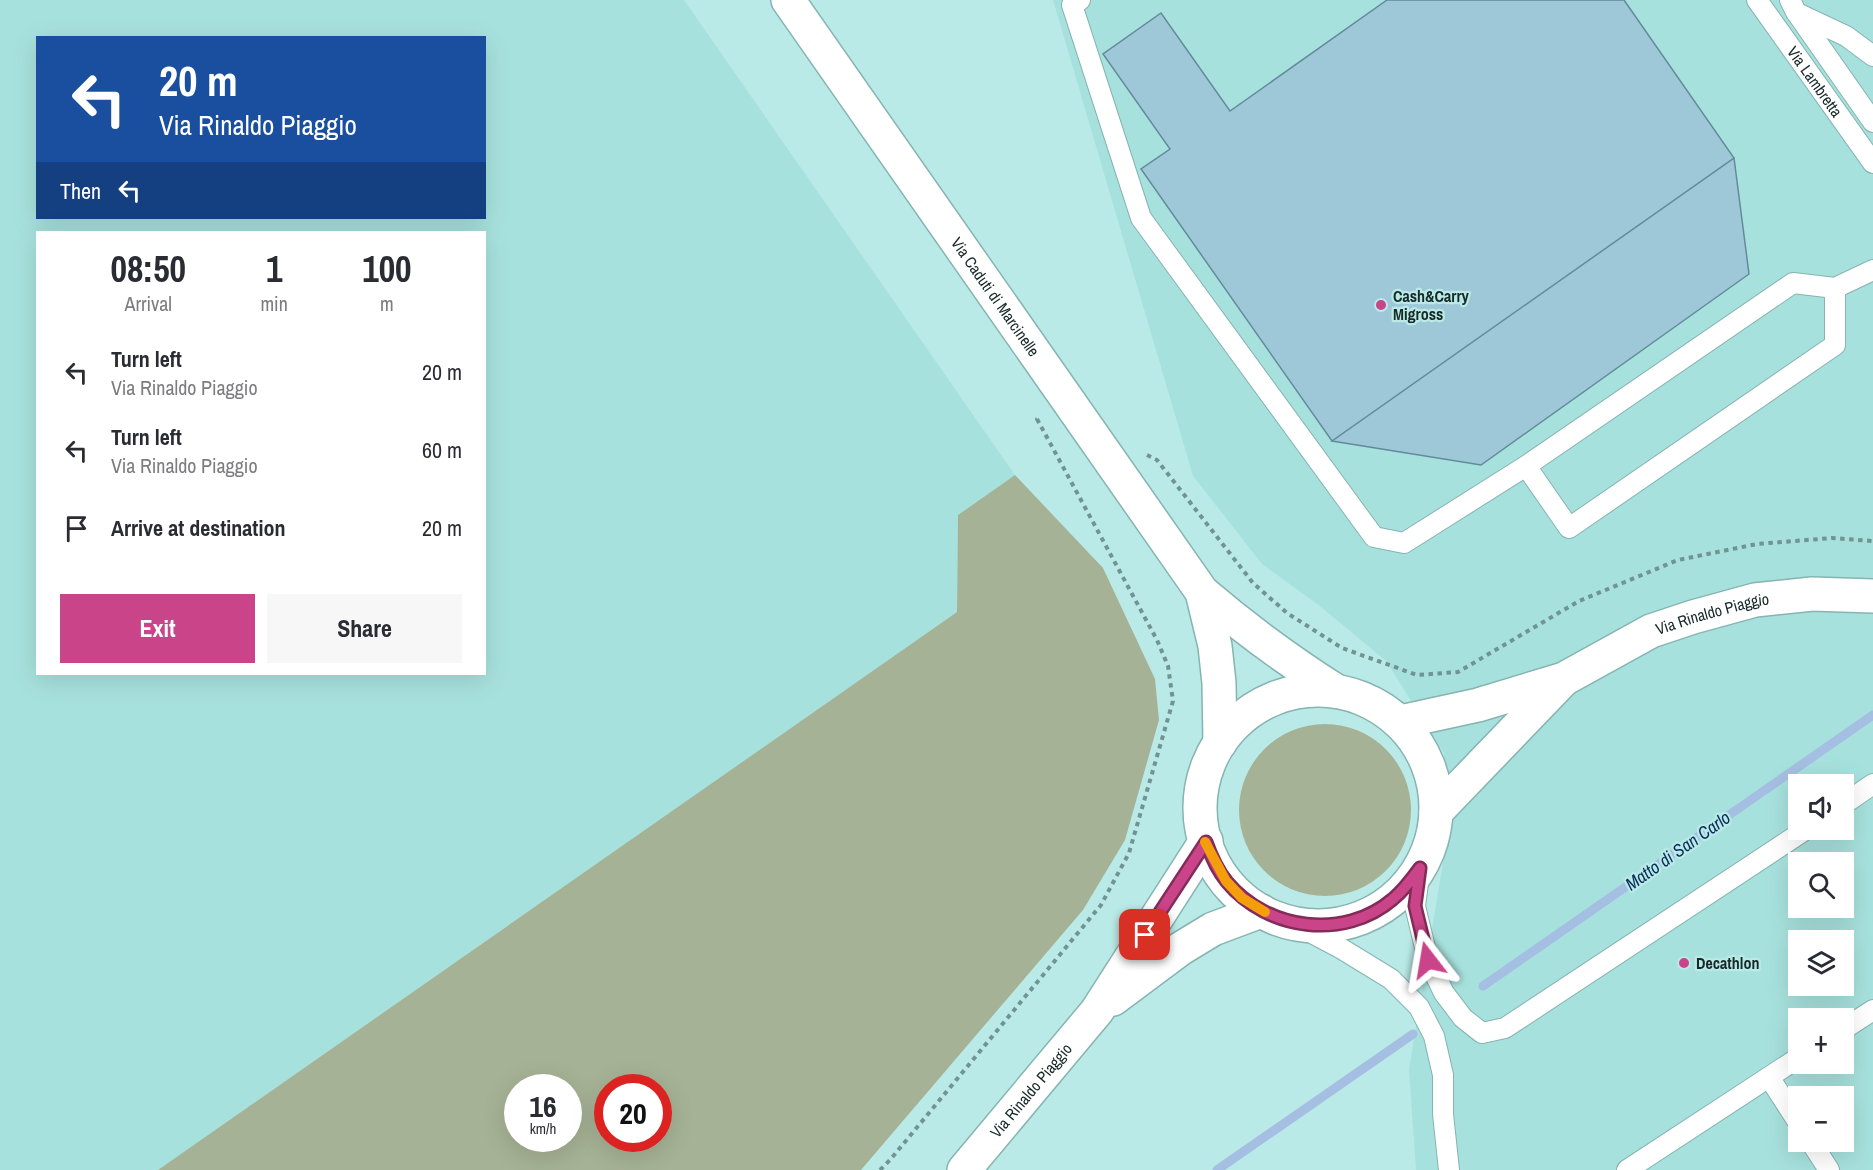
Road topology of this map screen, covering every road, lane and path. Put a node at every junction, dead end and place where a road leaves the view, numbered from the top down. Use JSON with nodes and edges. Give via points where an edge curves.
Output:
{"nodes":[{"id":1,"x":788,"y":0,"type":"edge"},
{"id":2,"x":1080,"y":0,"type":"edge"},
{"id":3,"x":1757,"y":0,"type":"edge"},
{"id":4,"x":1793,"y":6,"type":"edge"},
{"id":5,"x":1873,"y":56,"type":"edge"},
{"id":6,"x":1873,"y":122,"type":"edge"},
{"id":7,"x":1873,"y":163,"type":"edge"},
{"id":8,"x":1873,"y":270,"type":"edge"},
{"id":9,"x":1835,"y":288,"type":"junction"},
{"id":10,"x":1037,"y":419,"type":"dead end"},
{"id":11,"x":1141,"y":451,"type":"dead end"},
{"id":12,"x":1526,"y":466,"type":"junction"},
{"id":13,"x":1873,"y":541,"type":"edge"},
{"id":14,"x":1202,"y":592,"type":"junction"},
{"id":15,"x":1873,"y":596,"type":"edge"},
{"id":16,"x":1564,"y":679,"type":"junction"},
{"id":17,"x":1336,"y":691,"type":"junction"},
{"id":18,"x":1400,"y":722,"type":"junction"},
{"id":19,"x":1220,"y":743,"type":"junction"},
{"id":20,"x":1873,"y":784,"type":"edge"},
{"id":21,"x":1854,"y":797,"type":"edge"},
{"id":22,"x":1436,"y":812,"type":"junction"},
{"id":23,"x":1789,"y":840,"type":"edge"},
{"id":24,"x":1206,"y":842,"type":"junction"},
{"id":25,"x":1420,"y":868,"type":"junction"},
{"id":26,"x":1261,"y":911,"type":"junction"},
{"id":27,"x":1291,"y":922,"type":"junction"},
{"id":28,"x":1873,"y":1010,"type":"edge"},
{"id":29,"x":1097,"y":1011,"type":"junction"},
{"id":30,"x":1854,"y":1022,"type":"edge"},
{"id":31,"x":1788,"y":1065,"type":"edge"},
{"id":32,"x":1769,"y":1077,"type":"junction"},
{"id":33,"x":1788,"y":1106,"type":"edge"},
{"id":34,"x":1817,"y":1152,"type":"edge"},
{"id":35,"x":880,"y":1170,"type":"edge"},
{"id":36,"x":963,"y":1170,"type":"edge"},
{"id":37,"x":1449,"y":1170,"type":"edge"},
{"id":38,"x":1627,"y":1170,"type":"edge"},
{"id":39,"x":1829,"y":1170,"type":"edge"}],
"edges":[{"from":1,"to":14,"type":"street","name":"Via Caduti di Marcinelle"},
{"from":2,"to":12,"type":"lane","via":[[1072,5],[1141,218],[1374,537],[1404,543]]},
{"from":3,"to":7,"type":"lane","name":"Via Lambretta"},
{"from":4,"to":5,"type":"lane"},
{"from":4,"to":6,"type":"lane","name":"Via Lambretta"},
{"from":8,"to":9,"type":"lane"},
{"from":9,"to":12,"type":"lane","via":[[1793,283]]},
{"from":9,"to":12,"type":"lane","via":[[1835,345],[1569,528]]},
{"from":10,"to":35,"type":"path","via":[[1157,640],[1168,666],[1173,701],[1129,853],[1101,905]]},
{"from":11,"to":13,"type":"path","via":[[1157,460],[1247,575],[1287,613],[1342,648],[1417,675],[1458,672],[1579,601],[1678,560],[1757,544],[1832,538]]},
{"from":14,"to":17,"type":"street","name":"Via Caduti di Marcinelle","via":[[1296,666]]},
{"from":14,"to":19,"type":"street","name":"Via Caduti di Marcinelle","via":[[1220,683]]},
{"from":15,"to":16,"type":"street","name":"Via Rinaldo Piaggio","via":[[1812,594],[1755,600],[1651,631]]},
{"from":16,"to":18,"type":"street","name":"Via Rinaldo Piaggio","via":[[1478,705]]},
{"from":16,"to":22,"type":"street","name":"Via Rinaldo Piaggio"},
{"from":17,"to":18,"type":"street","via":[[1370,702]]},
{"from":17,"to":19,"type":"street","via":[[1306,690],[1264,703],[1239,720]]},
{"from":18,"to":22,"type":"street","via":[[1418,744],[1430,770]]},
{"from":19,"to":24,"type":"street","via":[[1208,765],[1202,790]]},
{"from":20,"to":21,"type":"lane"},
{"from":22,"to":25,"type":"street","via":[[1431,841]]},
{"from":23,"to":25,"type":"lane","via":[[1505,1028],[1482,1033],[1463,1018],[1444,993],[1428,960],[1415,906]]},
{"from":24,"to":26,"type":"street","via":[[1226,881]]},
{"from":24,"to":29,"type":"street","name":"Via Rinaldo Piaggio"},
{"from":25,"to":27,"type":"street","via":[[1392,900],[1374,912],[1334,925]]},
{"from":26,"to":27,"type":"street"},
{"from":26,"to":29,"type":"street","name":"Via Rinaldo Piaggio","via":[[1213,929],[1180,949]]},
{"from":27,"to":37,"type":"lane","via":[[1391,979],[1419,1007],[1434,1036],[1443,1075]]},
{"from":28,"to":30,"type":"lane"},
{"from":29,"to":36,"type":"street","name":"Via Rinaldo Piaggio"},
{"from":31,"to":32,"type":"lane"},
{"from":32,"to":33,"type":"lane"},
{"from":32,"to":38,"type":"lane"},
{"from":34,"to":39,"type":"lane"}]}
